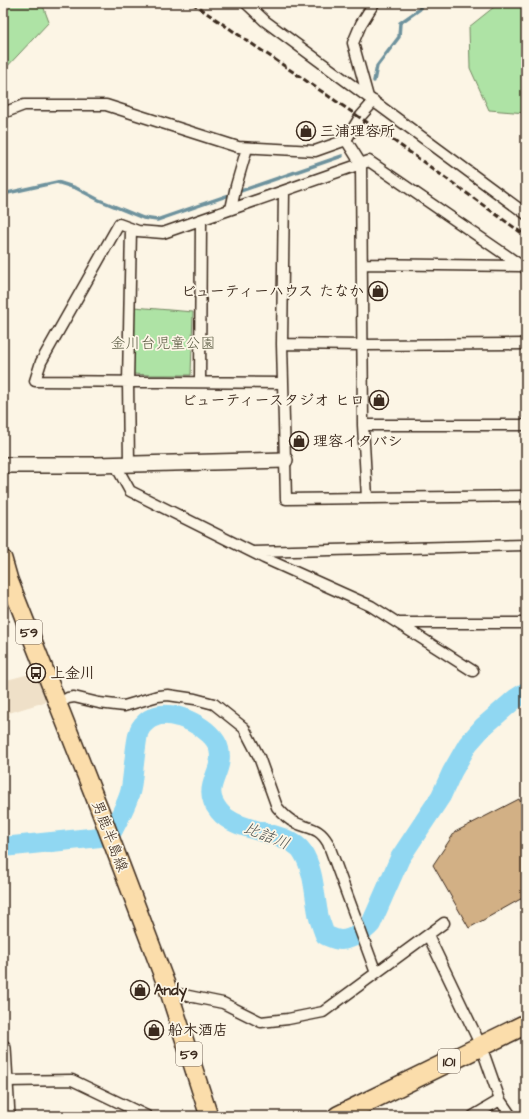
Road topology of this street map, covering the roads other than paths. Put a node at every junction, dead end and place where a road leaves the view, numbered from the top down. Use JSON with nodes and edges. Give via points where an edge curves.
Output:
{"nodes":[{"id":1,"x":246,"y":3,"type":"edge"},
{"id":2,"x":374,"y":3,"type":"edge"},
{"id":3,"x":371,"y":99,"type":"junction"},
{"id":4,"x":3,"y":113,"type":"edge"},
{"id":5,"x":346,"y":140,"type":"junction"},
{"id":6,"x":247,"y":148,"type":"junction"},
{"id":7,"x":361,"y":164,"type":"junction"},
{"id":8,"x":284,"y":191,"type":"junction"},
{"id":9,"x":231,"y":209,"type":"junction"},
{"id":10,"x":526,"y":214,"type":"edge"},
{"id":11,"x":201,"y":220,"type":"junction"},
{"id":12,"x":131,"y":229,"type":"junction"},
{"id":13,"x":362,"y":264,"type":"junction"},
{"id":14,"x":524,"y":268,"type":"edge"},
{"id":15,"x":282,"y":344,"type":"junction"},
{"id":16,"x":526,"y":344,"type":"edge"},
{"id":17,"x":363,"y":345,"type":"junction"},
{"id":18,"x":128,"y":382,"type":"junction"},
{"id":19,"x":200,"y":382,"type":"junction"},
{"id":20,"x":283,"y":383,"type":"junction"},
{"id":21,"x":363,"y":425,"type":"junction"},
{"id":22,"x":526,"y":425,"type":"edge"},
{"id":23,"x":285,"y":460,"type":"junction"},
{"id":24,"x":122,"y":464,"type":"junction"},
{"id":25,"x":3,"y":465,"type":"edge"},
{"id":26,"x":526,"y":496,"type":"edge"},
{"id":27,"x":367,"y":498,"type":"junction"},
{"id":28,"x":526,"y":545,"type":"edge"},
{"id":29,"x":252,"y":552,"type":"junction"},
{"id":30,"x":3,"y":559,"type":"edge"},
{"id":31,"x":398,"y":623,"type":"junction"},
{"id":32,"x":526,"y":623,"type":"edge"},
{"id":33,"x":473,"y":671,"type":"dead end"},
{"id":34,"x":58,"y":704,"type":"junction"},
{"id":35,"x":444,"y":924,"type":"dead end"},
{"id":36,"x":428,"y":935,"type":"junction"},
{"id":37,"x":376,"y":973,"type":"junction"},
{"id":38,"x":169,"y":992,"type":"junction"},
{"id":39,"x":526,"y":1024,"type":"edge"},
{"id":40,"x":482,"y":1046,"type":"junction"},
{"id":41,"x":3,"y":1048,"type":"edge"},
{"id":42,"x":5,"y":1081,"type":"junction"},
{"id":43,"x":500,"y":1100,"type":"junction"},
{"id":44,"x":7,"y":1116,"type":"edge"},
{"id":45,"x":147,"y":1116,"type":"edge"},
{"id":46,"x":209,"y":1116,"type":"edge"},
{"id":47,"x":338,"y":1116,"type":"edge"},
{"id":48,"x":473,"y":1116,"type":"edge"},
{"id":49,"x":511,"y":1116,"type":"edge"}],
"edges":[{"from":1,"to":3,"type":"street","via":[[265,21]]},
{"from":2,"to":3,"type":"street","via":[[353,43]]},
{"from":3,"to":5,"type":"street"},
{"from":3,"to":10,"type":"street"},
{"from":4,"to":6,"type":"street","via":[[24,105],[106,105]]},
{"from":5,"to":6,"type":"street","via":[[315,151]]},
{"from":5,"to":7,"type":"street"},
{"from":6,"to":9,"type":"street"},
{"from":7,"to":8,"type":"street"},
{"from":7,"to":13,"type":"street"},
{"from":7,"to":14,"type":"street","via":[[369,161]]},
{"from":8,"to":9,"type":"street"},
{"from":8,"to":15,"type":"street"},
{"from":9,"to":11,"type":"street"},
{"from":11,"to":12,"type":"street","via":[[163,233]]},
{"from":11,"to":19,"type":"street"},
{"from":12,"to":18,"type":"street"},
{"from":12,"to":18,"type":"street","via":[[119,224],[41,362],[35,381]]},
{"from":13,"to":14,"type":"street"},
{"from":13,"to":17,"type":"street"},
{"from":15,"to":17,"type":"street"},
{"from":15,"to":20,"type":"street"},
{"from":16,"to":17,"type":"street"},
{"from":17,"to":21,"type":"street"},
{"from":18,"to":19,"type":"street"},
{"from":18,"to":24,"type":"street"},
{"from":19,"to":20,"type":"street"},
{"from":20,"to":23,"type":"street"},
{"from":21,"to":22,"type":"street"},
{"from":21,"to":27,"type":"street"},
{"from":23,"to":24,"type":"street"},
{"from":23,"to":27,"type":"street","via":[[286,499]]},
{"from":24,"to":25,"type":"street"},
{"from":24,"to":29,"type":"street","via":[[130,491]]},
{"from":26,"to":27,"type":"street"},
{"from":28,"to":29,"type":"street"},
{"from":29,"to":31,"type":"street","via":[[371,606]]},
{"from":30,"to":34,"type":"main road","name":"男鹿半島線","number":"59"},
{"from":31,"to":32,"type":"street"},
{"from":31,"to":33,"type":"street"},
{"from":34,"to":37,"type":"street","via":[[74,697],[124,706],[168,695],[214,704],[244,728],[259,757],[277,808],[293,822],[318,831],[328,843]]},
{"from":34,"to":38,"type":"main road","name":"男鹿半島線","number":"59"},
{"from":35,"to":36,"type":"street"},
{"from":36,"to":37,"type":"street"},
{"from":36,"to":40,"type":"street"},
{"from":37,"to":38,"type":"street","via":[[323,1012],[272,1021],[261,1022],[223,1002]]},
{"from":38,"to":46,"type":"main road","name":"男鹿半島線","number":"59"},
{"from":39,"to":40,"type":"highway","number":"101"},
{"from":40,"to":43,"type":"street"},
{"from":40,"to":47,"type":"highway","number":"101"},
{"from":41,"to":42,"type":"street"},
{"from":42,"to":44,"type":"street"},
{"from":42,"to":45,"type":"street","via":[[72,1080]]},
{"from":43,"to":48,"type":"street"},
{"from":43,"to":49,"type":"street"}]}
